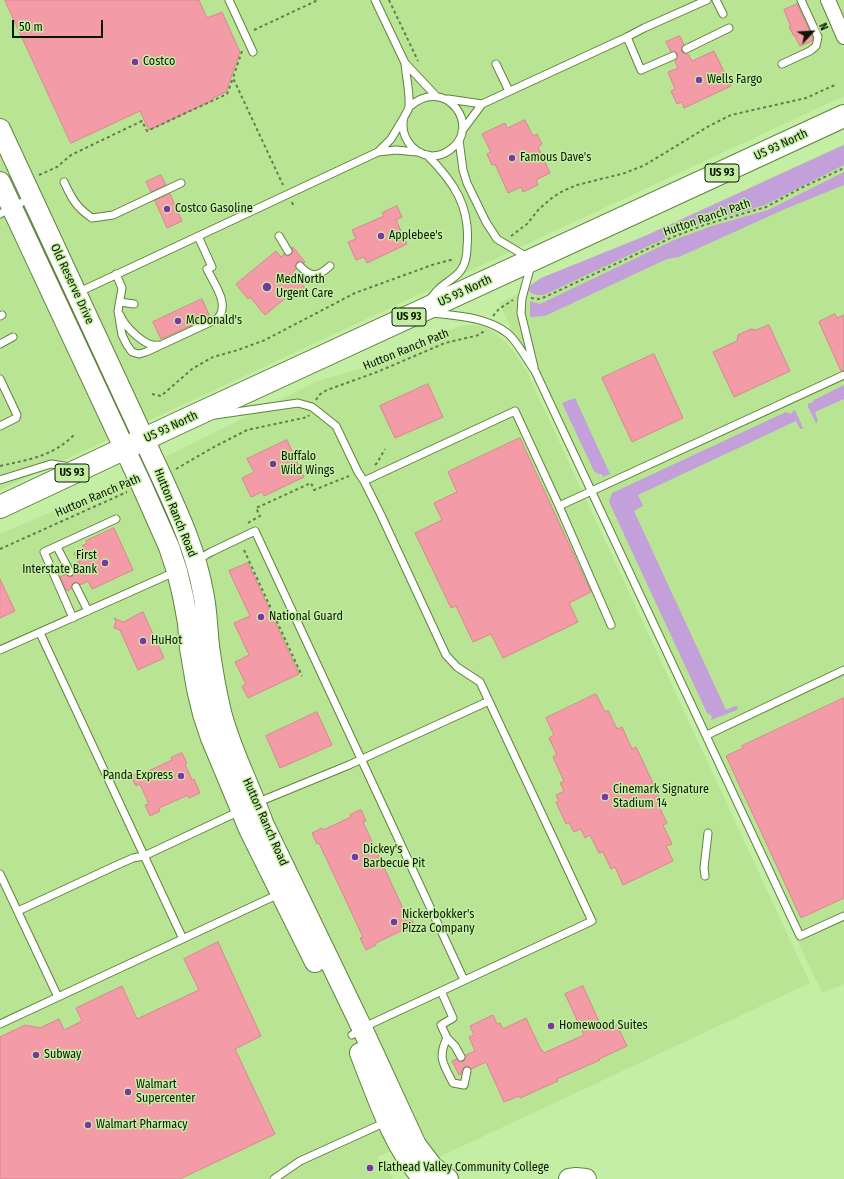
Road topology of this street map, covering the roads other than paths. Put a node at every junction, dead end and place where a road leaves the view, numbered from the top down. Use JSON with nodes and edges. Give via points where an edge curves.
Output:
{"nodes":[{"id":1,"x":229,"y":0,"type":"edge"},
{"id":2,"x":375,"y":0,"type":"edge"},
{"id":3,"x":707,"y":0,"type":"edge"},
{"id":4,"x":716,"y":0,"type":"edge"},
{"id":5,"x":801,"y":0,"type":"edge"},
{"id":6,"x":828,"y":0,"type":"edge"},
{"id":7,"x":723,"y":14,"type":"dead end"},
{"id":8,"x":730,"y":28,"type":"dead end"},
{"id":9,"x":627,"y":37,"type":"junction"},
{"id":10,"x":844,"y":37,"type":"edge"},
{"id":11,"x":686,"y":49,"type":"dead end"},
{"id":12,"x":253,"y":52,"type":"dead end"},
{"id":13,"x":673,"y":56,"type":"dead end"},
{"id":14,"x":405,"y":63,"type":"junction"},
{"id":15,"x":496,"y":64,"type":"dead end"},
{"id":16,"x":782,"y":64,"type":"dead end"},
{"id":17,"x":509,"y":91,"type":"junction"},
{"id":18,"x":436,"y":96,"type":"junction"},
{"id":19,"x":446,"y":99,"type":"junction"},
{"id":20,"x":482,"y":104,"type":"junction"},
{"id":21,"x":409,"y":107,"type":"junction"},
{"id":22,"x":404,"y":116,"type":"junction"},
{"id":23,"x":844,"y":116,"type":"edge"},
{"id":24,"x":0,"y":129,"type":"edge"},
{"id":25,"x":462,"y":131,"type":"junction"},
{"id":26,"x":459,"y":140,"type":"junction"},
{"id":27,"x":378,"y":152,"type":"junction"},
{"id":28,"x":417,"y":152,"type":"junction"},
{"id":29,"x":427,"y":155,"type":"junction"},
{"id":30,"x":0,"y":182,"type":"edge"},
{"id":31,"x":64,"y":182,"type":"dead end"},
{"id":32,"x":181,"y":183,"type":"dead end"},
{"id":33,"x":32,"y":197,"type":"junction"},
{"id":34,"x":6,"y":212,"type":"edge"},
{"id":35,"x":198,"y":236,"type":"junction"},
{"id":36,"x":279,"y":236,"type":"dead end"},
{"id":37,"x":288,"y":251,"type":"dead end"},
{"id":38,"x":532,"y":260,"type":"junction"},
{"id":39,"x":300,"y":266,"type":"dead end"},
{"id":40,"x":330,"y":266,"type":"dead end"},
{"id":41,"x":116,"y":274,"type":"junction"},
{"id":42,"x":76,"y":293,"type":"junction"},
{"id":43,"x":120,"y":302,"type":"junction"},
{"id":44,"x":134,"y":304,"type":"dead end"},
{"id":45,"x":118,"y":311,"type":"junction"},
{"id":46,"x":421,"y":312,"type":"junction"},
{"id":47,"x":13,"y":338,"type":"dead end"},
{"id":48,"x":0,"y":344,"type":"edge"},
{"id":49,"x":162,"y":344,"type":"junction"},
{"id":50,"x":535,"y":371,"type":"junction"},
{"id":51,"x":844,"y":375,"type":"edge"},
{"id":52,"x":0,"y":378,"type":"edge"},
{"id":53,"x":185,"y":420,"type":"junction"},
{"id":54,"x":0,"y":426,"type":"edge"},
{"id":55,"x":144,"y":440,"type":"junction"},
{"id":56,"x":124,"y":449,"type":"junction"},
{"id":57,"x":83,"y":468,"type":"junction"},
{"id":58,"x":0,"y":480,"type":"edge"},
{"id":59,"x":364,"y":481,"type":"junction"},
{"id":60,"x":590,"y":491,"type":"junction"},
{"id":61,"x":559,"y":506,"type":"junction"},
{"id":62,"x":0,"y":507,"type":"edge"},
{"id":63,"x":116,"y":519,"type":"dead end"},
{"id":64,"x":57,"y":547,"type":"junction"},
{"id":65,"x":196,"y":561,"type":"junction"},
{"id":66,"x":177,"y":571,"type":"junction"},
{"id":67,"x":70,"y":572,"type":"dead end"},
{"id":68,"x":76,"y":587,"type":"dead end"},
{"id":69,"x":88,"y":611,"type":"junction"},
{"id":70,"x":73,"y":618,"type":"junction"},
{"id":71,"x":612,"y":625,"type":"dead end"},
{"id":72,"x":40,"y":633,"type":"junction"},
{"id":73,"x":0,"y":650,"type":"edge"},
{"id":74,"x":844,"y":670,"type":"edge"},
{"id":75,"x":489,"y":701,"type":"junction"},
{"id":76,"x":707,"y":735,"type":"junction"},
{"id":77,"x":361,"y":759,"type":"junction"},
{"id":78,"x":249,"y":807,"type":"junction"},
{"id":79,"x":708,"y":833,"type":"dead end"},
{"id":80,"x":144,"y":856,"type":"junction"},
{"id":81,"x":0,"y":874,"type":"edge"},
{"id":82,"x":705,"y":876,"type":"dead end"},
{"id":83,"x":281,"y":893,"type":"junction"},
{"id":84,"x":18,"y":911,"type":"junction"},
{"id":85,"x":844,"y":916,"type":"edge"},
{"id":86,"x":183,"y":939,"type":"junction"},
{"id":87,"x":464,"y":980,"type":"junction"},
{"id":88,"x":441,"y":990,"type":"junction"},
{"id":89,"x":58,"y":997,"type":"junction"},
{"id":90,"x":0,"y":1024,"type":"edge"},
{"id":91,"x":357,"y":1032,"type":"junction"},
{"id":92,"x":447,"y":1038,"type":"junction"},
{"id":93,"x":461,"y":1057,"type":"dead end"},
{"id":94,"x":467,"y":1071,"type":"dead end"},
{"id":95,"x":395,"y":1118,"type":"junction"},
{"id":96,"x":274,"y":1179,"type":"edge"},
{"id":97,"x":424,"y":1179,"type":"edge"},
{"id":98,"x":448,"y":1179,"type":"edge"},
{"id":99,"x":569,"y":1179,"type":"edge"},
{"id":100,"x":586,"y":1179,"type":"edge"}],
"edges":[{"from":1,"to":12,"type":"lane"},
{"from":2,"to":14,"type":"lane"},
{"from":3,"to":9,"type":"lane"},
{"from":4,"to":7,"type":"lane"},
{"from":5,"to":16,"type":"lane","via":[[818,37],[816,46],[810,52]]},
{"from":6,"to":10,"type":"street"},
{"from":8,"to":11,"type":"lane"},
{"from":9,"to":13,"type":"lane","via":[[641,70]]},
{"from":9,"to":17,"type":"lane"},
{"from":14,"to":18,"type":"lane"},
{"from":14,"to":21,"type":"lane"},
{"from":15,"to":17,"type":"lane"},
{"from":17,"to":20,"type":"lane"},
{"from":18,"to":19,"type":"lane"},
{"from":18,"to":21,"type":"lane","via":[[417,100]]},
{"from":19,"to":20,"type":"lane"},
{"from":19,"to":25,"type":"lane","via":[[460,113]]},
{"from":20,"to":25,"type":"lane"},
{"from":21,"to":22,"type":"lane"},
{"from":22,"to":27,"type":"lane","via":[[391,139]]},
{"from":22,"to":28,"type":"lane","via":[[405,136]]},
{"from":23,"to":38,"type":"main road","name":"US 93 North","number":"US 93"},
{"from":24,"to":33,"type":"main road","name":"Old Reserve Drive"},
{"from":25,"to":26,"type":"lane"},
{"from":26,"to":29,"type":"lane","via":[[446,153],[437,156]]},
{"from":26,"to":38,"type":"lane","via":[[467,183],[486,222],[497,239]]},
{"from":27,"to":28,"type":"lane"},
{"from":27,"to":35,"type":"lane"},
{"from":28,"to":29,"type":"lane"},
{"from":29,"to":46,"type":"lane","via":[[457,191],[467,221],[468,240],[462,270],[438,289]]},
{"from":30,"to":34,"type":"main road","name":"Old Reserve Drive"},
{"from":31,"to":32,"type":"lane","via":[[80,210],[92,218],[113,215]]},
{"from":33,"to":34,"type":"lane"},
{"from":33,"to":42,"type":"main road","name":"Old Reserve Drive"},
{"from":34,"to":56,"type":"main road","name":"Old Reserve Drive"},
{"from":35,"to":41,"type":"lane"},
{"from":35,"to":49,"type":"lane","via":[[212,267],[207,270],[222,299],[221,315]]},
{"from":36,"to":37,"type":"lane"},
{"from":38,"to":46,"type":"main road","name":"US 93 North","number":"US 93"},
{"from":38,"to":50,"type":"lane","via":[[522,298],[521,313]]},
{"from":39,"to":40,"type":"lane","via":[[307,274],[314,275]]},
{"from":41,"to":42,"type":"lane"},
{"from":41,"to":43,"type":"lane","via":[[122,288]]},
{"from":42,"to":55,"type":"main road","name":"Old Reserve Drive"},
{"from":43,"to":44,"type":"lane"},
{"from":43,"to":45,"type":"lane"},
{"from":45,"to":49,"type":"lane","via":[[131,330],[147,344]]},
{"from":45,"to":49,"type":"lane","via":[[122,335],[132,352],[139,354]]},
{"from":46,"to":50,"type":"lane","via":[[476,318],[490,324],[508,334]]},
{"from":46,"to":53,"type":"main road","name":"US 93 North","number":"US 93"},
{"from":47,"to":48,"type":"lane"},
{"from":50,"to":60,"type":"lane"},
{"from":51,"to":60,"type":"lane"},
{"from":52,"to":54,"type":"lane","via":[[17,415]]},
{"from":53,"to":55,"type":"main road","name":"US 93 North","number":"US 93"},
{"from":53,"to":59,"type":"lane","via":[[298,403],[312,407],[336,426]]},
{"from":55,"to":56,"type":"main road","name":"US 93 North","number":"US 93"},
{"from":55,"to":65,"type":"main road","name":"Hutton Ranch Road"},
{"from":56,"to":57,"type":"main road","name":"US 93 North","number":"US 93"},
{"from":56,"to":66,"type":"main road","name":"Hutton Ranch Road","via":[[169,547]]},
{"from":57,"to":58,"type":"lane","via":[[51,464]]},
{"from":57,"to":62,"type":"main road","name":"US 93 North","number":"US 93"},
{"from":59,"to":61,"type":"lane","via":[[515,411]]},
{"from":59,"to":75,"type":"lane","via":[[446,655],[457,667],[480,682]]},
{"from":60,"to":61,"type":"lane"},
{"from":60,"to":76,"type":"lane"},
{"from":61,"to":71,"type":"lane"},
{"from":63,"to":64,"type":"lane"},
{"from":64,"to":67,"type":"lane"},
{"from":64,"to":70,"type":"lane","via":[[44,552]]},
{"from":65,"to":77,"type":"lane","via":[[256,531]]},
{"from":65,"to":78,"type":"main road","name":"Hutton Ranch Road","via":[[221,711]]},
{"from":66,"to":69,"type":"lane"},
{"from":66,"to":78,"type":"main road","name":"Hutton Ranch Road","via":[[203,714],[211,738]]},
{"from":68,"to":69,"type":"lane"},
{"from":69,"to":70,"type":"lane"},
{"from":70,"to":72,"type":"lane"},
{"from":72,"to":73,"type":"lane"},
{"from":72,"to":80,"type":"lane"},
{"from":74,"to":76,"type":"lane"},
{"from":75,"to":77,"type":"lane"},
{"from":75,"to":87,"type":"lane","via":[[592,921]]},
{"from":76,"to":85,"type":"lane","via":[[800,936]]},
{"from":77,"to":78,"type":"lane"},
{"from":77,"to":87,"type":"lane"},
{"from":78,"to":80,"type":"lane"},
{"from":78,"to":83,"type":"main road","name":"Hutton Ranch Road"},
{"from":78,"to":91,"type":"main road","name":"Hutton Ranch Road","via":[[263,823]]},
{"from":79,"to":82,"type":"lane"},
{"from":80,"to":84,"type":"lane","via":[[133,858]]},
{"from":80,"to":86,"type":"lane"},
{"from":81,"to":84,"type":"lane"},
{"from":83,"to":86,"type":"lane"},
{"from":83,"to":91,"type":"main road","name":"Hutton Ranch Road"},
{"from":84,"to":89,"type":"lane"},
{"from":86,"to":89,"type":"lane"},
{"from":87,"to":88,"type":"lane"},
{"from":88,"to":91,"type":"lane"},
{"from":88,"to":92,"type":"lane","via":[[453,1018],[441,1025]]},
{"from":89,"to":90,"type":"lane"},
{"from":91,"to":95,"type":"main road","name":"Hutton Ranch Road"},
{"from":92,"to":93,"type":"lane"},
{"from":92,"to":94,"type":"lane","via":[[441,1056],[454,1083],[464,1085]]},
{"from":95,"to":96,"type":"lane","via":[[300,1161]]},
{"from":95,"to":97,"type":"main road","name":"Hutton Ranch Road","via":[[404,1153]]},
{"from":95,"to":98,"type":"main road","name":"Hutton Ranch Road","via":[[432,1166]]},
{"from":99,"to":100,"type":"main road"}]}
